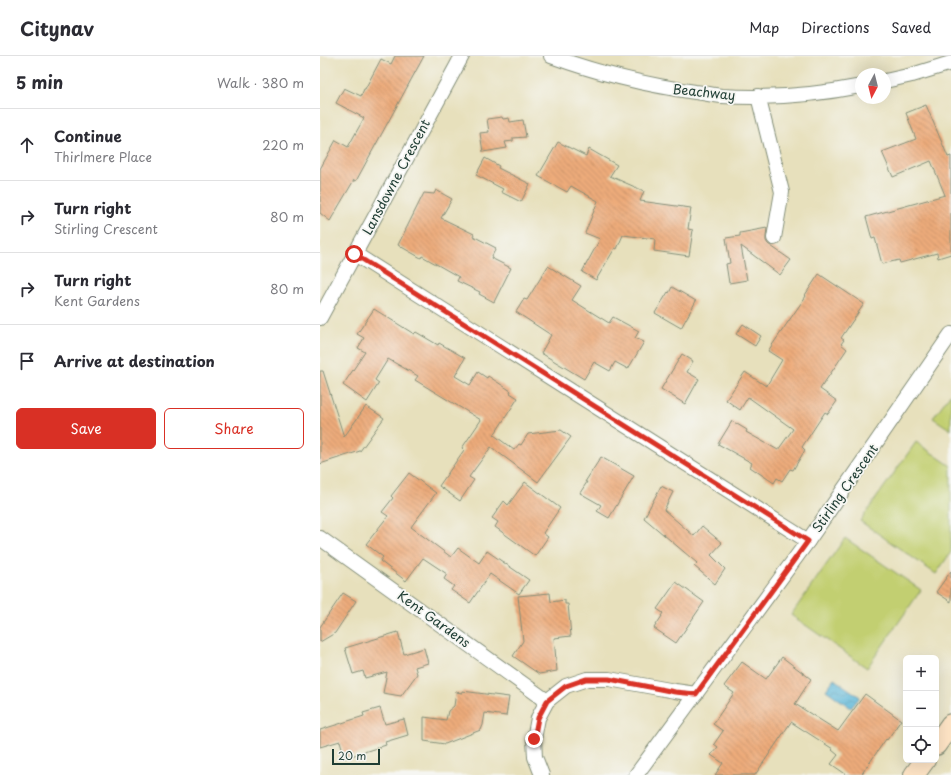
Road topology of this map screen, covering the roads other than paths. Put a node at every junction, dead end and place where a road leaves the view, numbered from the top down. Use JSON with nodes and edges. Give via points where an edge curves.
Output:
{"nodes":[{"id":1,"x":462,"y":56,"type":"edge"},
{"id":2,"x":551,"y":56,"type":"edge"},
{"id":3,"x":951,"y":63,"type":"edge"},
{"id":4,"x":891,"y":80,"type":"edge"},
{"id":5,"x":855,"y":87,"type":"edge"},
{"id":6,"x":758,"y":96,"type":"junction"},
{"id":7,"x":774,"y":238,"type":"dead end"},
{"id":8,"x":354,"y":254,"type":"junction"},
{"id":9,"x":320,"y":318,"type":"edge"},
{"id":10,"x":951,"y":334,"type":"edge"},
{"id":11,"x":320,"y":538,"type":"edge"},
{"id":12,"x":808,"y":541,"type":"junction"},
{"id":13,"x":696,"y":694,"type":"junction"},
{"id":14,"x":547,"y":701,"type":"junction"},
{"id":15,"x":951,"y":724,"type":"edge"},
{"id":16,"x":939,"y":741,"type":"edge"},
{"id":17,"x":542,"y":775,"type":"edge"},
{"id":18,"x":636,"y":775,"type":"edge"}],
"edges":[{"from":1,"to":8,"type":"street","name":"Lansdowne Crescent"},
{"from":2,"to":6,"type":"street","name":"Beachway","via":[[581,67],[673,89],[721,96]]},
{"from":3,"to":4,"type":"street"},
{"from":5,"to":6,"type":"street","name":"Beachway","via":[[814,93]]},
{"from":6,"to":7,"type":"street","via":[[782,192]]},
{"from":8,"to":9,"type":"street","name":"Lansdowne Crescent"},
{"from":8,"to":12,"type":"street"},
{"from":10,"to":12,"type":"street","name":"Stirling Crescent"},
{"from":11,"to":14,"type":"street","name":"Kent Gardens"},
{"from":12,"to":13,"type":"street","name":"Stirling Crescent"},
{"from":13,"to":14,"type":"street","via":[[609,679],[586,679],[566,686]]},
{"from":13,"to":18,"type":"street","name":"Stirling Crescent"},
{"from":14,"to":17,"type":"street","via":[[538,718],[534,739]]},
{"from":15,"to":16,"type":"main road"}]}
